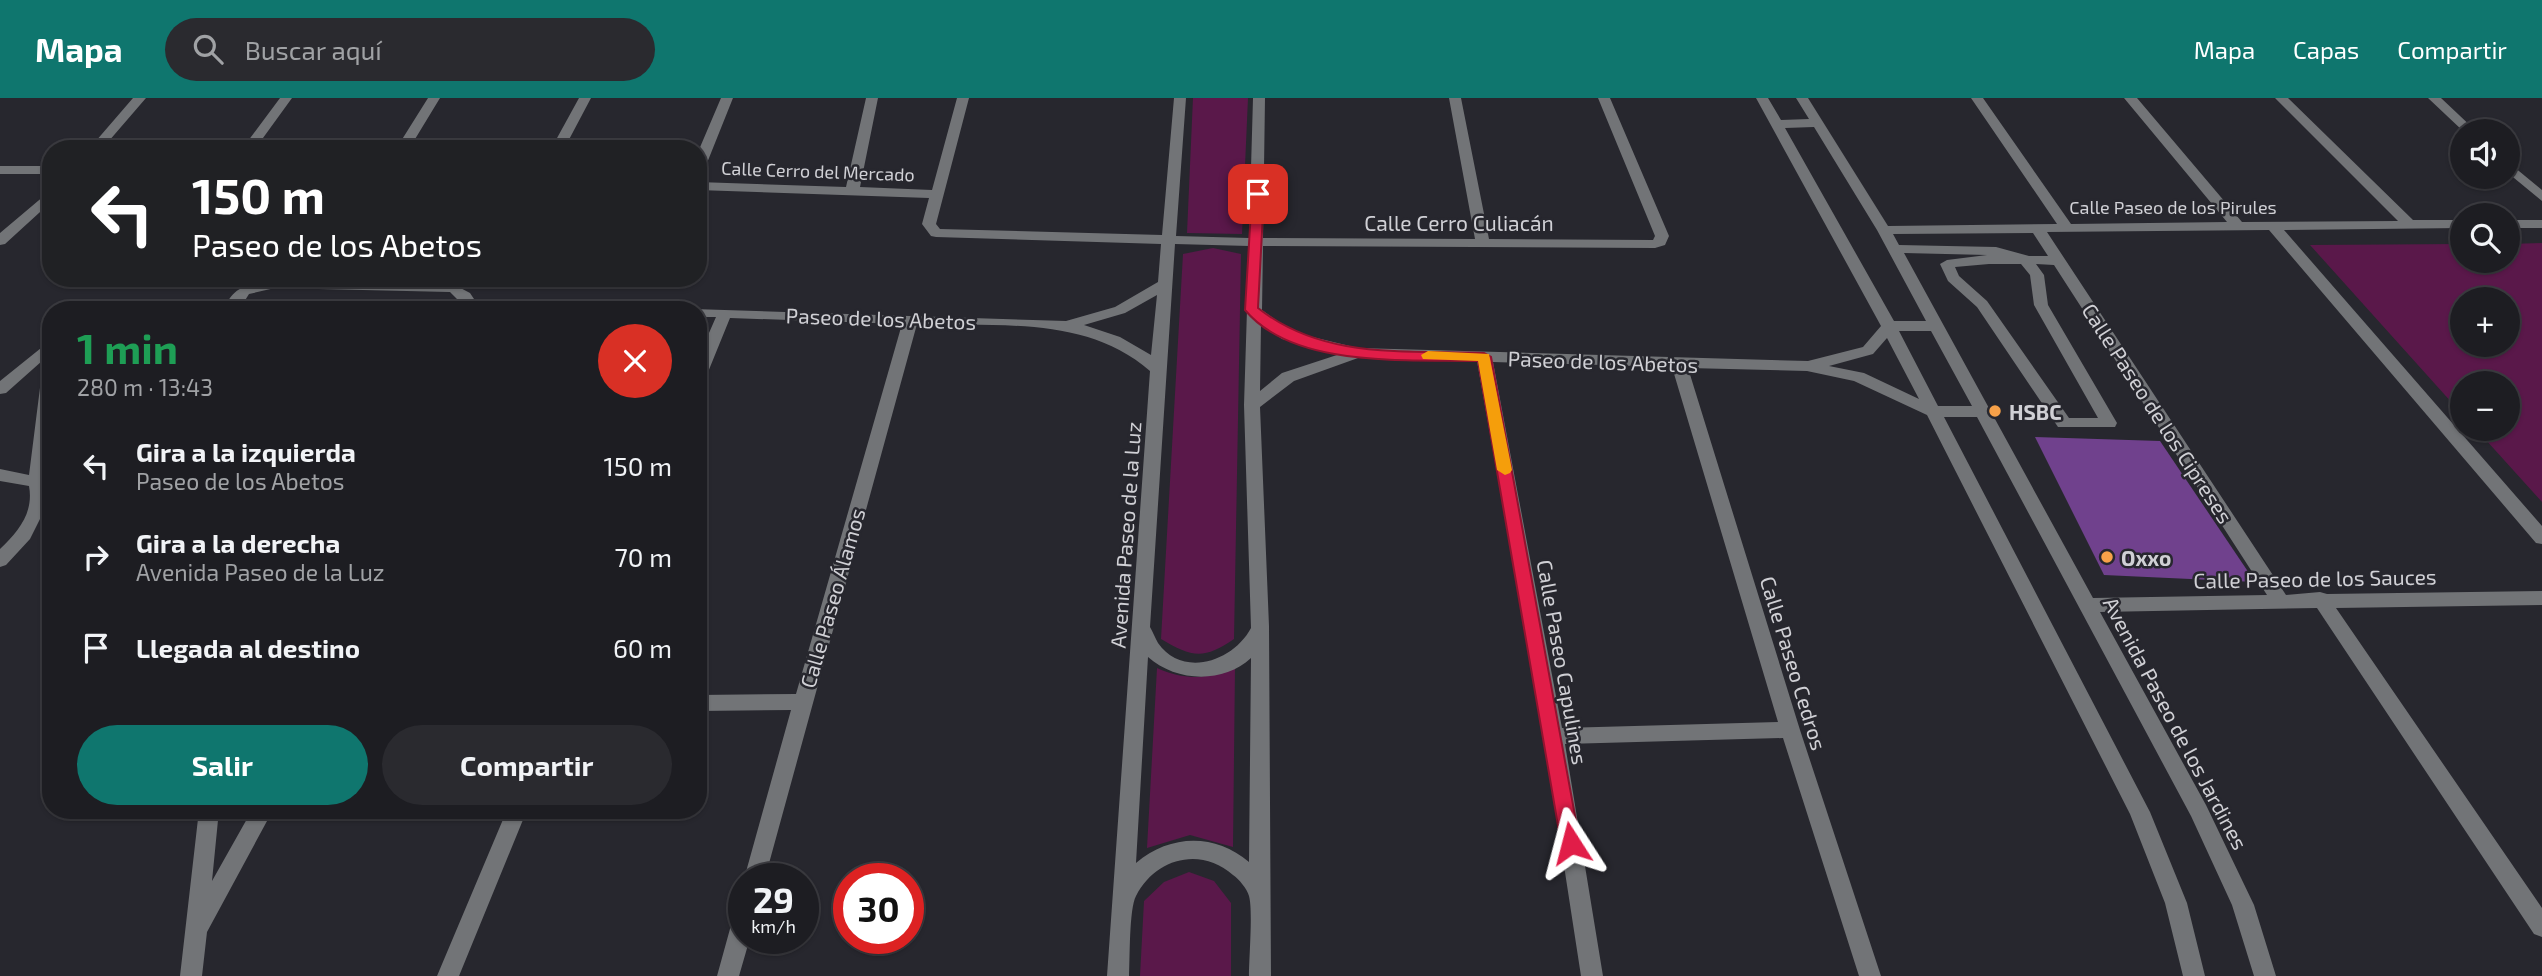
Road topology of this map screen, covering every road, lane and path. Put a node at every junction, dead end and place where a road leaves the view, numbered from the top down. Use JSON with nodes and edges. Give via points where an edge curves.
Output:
{"nodes":[{"id":1,"x":140,"y":98,"type":"edge"},
{"id":2,"x":286,"y":98,"type":"edge"},
{"id":3,"x":435,"y":98,"type":"edge"},
{"id":4,"x":585,"y":98,"type":"edge"},
{"id":5,"x":727,"y":98,"type":"edge"},
{"id":6,"x":872,"y":98,"type":"edge"},
{"id":7,"x":962,"y":98,"type":"edge"},
{"id":8,"x":1180,"y":98,"type":"edge"},
{"id":9,"x":1259,"y":98,"type":"edge"},
{"id":10,"x":1455,"y":98,"type":"edge"},
{"id":11,"x":1604,"y":98,"type":"edge"},
{"id":12,"x":1762,"y":98,"type":"edge"},
{"id":13,"x":1802,"y":98,"type":"edge"},
{"id":14,"x":1977,"y":98,"type":"edge"},
{"id":15,"x":2130,"y":98,"type":"edge"},
{"id":16,"x":2281,"y":98,"type":"edge"},
{"id":17,"x":2434,"y":98,"type":"edge"},
{"id":18,"x":2457,"y":119,"type":"edge"},
{"id":19,"x":1818,"y":123,"type":"junction"},
{"id":20,"x":1777,"y":124,"type":"junction"},
{"id":21,"x":103,"y":140,"type":"edge"},
{"id":22,"x":255,"y":140,"type":"edge"},
{"id":23,"x":408,"y":140,"type":"edge"},
{"id":24,"x":562,"y":140,"type":"edge"},
{"id":25,"x":707,"y":146,"type":"edge"},
{"id":26,"x":0,"y":170,"type":"edge"},
{"id":27,"x":42,"y":170,"type":"edge"},
{"id":28,"x":2520,"y":177,"type":"edge"},
{"id":29,"x":707,"y":186,"type":"edge"},
{"id":30,"x":852,"y":192,"type":"junction"},
{"id":31,"x":936,"y":194,"type":"junction"},
{"id":32,"x":2542,"y":197,"type":"edge"},
{"id":33,"x":42,"y":202,"type":"edge"},
{"id":34,"x":2450,"y":224,"type":"edge"},
{"id":35,"x":2520,"y":224,"type":"edge"},
{"id":36,"x":2542,"y":224,"type":"edge"},
{"id":37,"x":2237,"y":225,"type":"junction"},
{"id":38,"x":2273,"y":225,"type":"junction"},
{"id":39,"x":2410,"y":225,"type":"junction"},
{"id":40,"x":2036,"y":227,"type":"junction"},
{"id":41,"x":2066,"y":227,"type":"junction"},
{"id":42,"x":1884,"y":230,"type":"junction"},
{"id":43,"x":1169,"y":240,"type":"junction"},
{"id":44,"x":0,"y":241,"type":"edge"},
{"id":45,"x":1257,"y":242,"type":"junction"},
{"id":46,"x":1483,"y":243,"type":"junction"},
{"id":47,"x":1894,"y":249,"type":"junction"},
{"id":48,"x":2059,"y":261,"type":"junction"},
{"id":49,"x":1167,"y":283,"type":"junction"},
{"id":50,"x":260,"y":287,"type":"edge"},
{"id":51,"x":408,"y":287,"type":"edge"},
{"id":52,"x":234,"y":301,"type":"edge"},
{"id":53,"x":467,"y":301,"type":"edge"},
{"id":54,"x":1252,"y":310,"type":"junction"},
{"id":55,"x":707,"y":312,"type":"edge"},
{"id":56,"x":725,"y":313,"type":"junction"},
{"id":57,"x":911,"y":318,"type":"junction"},
{"id":58,"x":1064,"y":325,"type":"junction"},
{"id":59,"x":1889,"y":326,"type":"junction"},
{"id":60,"x":1937,"y":326,"type":"junction"},
{"id":61,"x":42,"y":353,"type":"edge"},
{"id":62,"x":1358,"y":353,"type":"junction"},
{"id":63,"x":707,"y":356,"type":"edge"},
{"id":64,"x":1484,"y":357,"type":"junction"},
{"id":65,"x":1679,"y":363,"type":"junction"},
{"id":66,"x":1807,"y":366,"type":"junction"},
{"id":67,"x":1158,"y":369,"type":"junction"},
{"id":68,"x":0,"y":389,"type":"edge"},
{"id":69,"x":1252,"y":405,"type":"junction"},
{"id":70,"x":1931,"y":411,"type":"junction"},
{"id":71,"x":1984,"y":412,"type":"junction"},
{"id":72,"x":42,"y":435,"type":"edge"},
{"id":73,"x":0,"y":475,"type":"edge"},
{"id":74,"x":36,"y":482,"type":"junction"},
{"id":75,"x":2542,"y":538,"type":"edge"},
{"id":76,"x":0,"y":560,"type":"edge"},
{"id":77,"x":2542,"y":598,"type":"edge"},
{"id":78,"x":2320,"y":599,"type":"junction"},
{"id":79,"x":2280,"y":600,"type":"junction"},
{"id":80,"x":2088,"y":605,"type":"junction"},
{"id":81,"x":1260,"y":626,"type":"junction"},
{"id":82,"x":1143,"y":628,"type":"junction"},
{"id":83,"x":802,"y":702,"type":"junction"},
{"id":84,"x":707,"y":703,"type":"edge"},
{"id":85,"x":1790,"y":730,"type":"junction"},
{"id":86,"x":1554,"y":736,"type":"junction"},
{"id":87,"x":208,"y":819,"type":"edge"},
{"id":88,"x":258,"y":819,"type":"edge"},
{"id":89,"x":513,"y":819,"type":"edge"},
{"id":90,"x":758,"y":863,"type":"edge"},
{"id":91,"x":1259,"y":892,"type":"junction"},
{"id":92,"x":1124,"y":895,"type":"junction"},
{"id":93,"x":2542,"y":927,"type":"edge"},
{"id":94,"x":196,"y":931,"type":"junction"},
{"id":95,"x":734,"y":954,"type":"edge"},
{"id":96,"x":191,"y":976,"type":"edge"},
{"id":97,"x":448,"y":976,"type":"edge"},
{"id":98,"x":728,"y":976,"type":"edge"},
{"id":99,"x":1118,"y":976,"type":"edge"},
{"id":100,"x":1260,"y":976,"type":"edge"},
{"id":101,"x":1592,"y":976,"type":"edge"},
{"id":102,"x":1870,"y":976,"type":"edge"},
{"id":103,"x":2194,"y":976,"type":"edge"},
{"id":104,"x":2265,"y":976,"type":"edge"}],
"edges":[{"from":1,"to":21,"type":"street"},
{"from":2,"to":22,"type":"street"},
{"from":3,"to":23,"type":"street"},
{"from":4,"to":24,"type":"street"},
{"from":5,"to":25,"type":"street"},
{"from":6,"to":30,"type":"street"},
{"from":7,"to":31,"type":"street"},
{"from":8,"to":43,"type":"street","name":"Avenida Paseo de la Luz"},
{"from":9,"to":45,"type":"street"},
{"from":10,"to":46,"type":"street"},
{"from":11,"to":46,"type":"street","name":"Calle Cerro Culiacán","via":[[1662,236],[1660,242]]},
{"from":12,"to":20,"type":"street"},
{"from":13,"to":19,"type":"street","name":"Avenida Paseo de los Jardines"},
{"from":14,"to":41,"type":"street"},
{"from":15,"to":37,"type":"street"},
{"from":16,"to":39,"type":"street"},
{"from":17,"to":18,"type":"street"},
{"from":19,"to":20,"type":"street"},
{"from":19,"to":42,"type":"street","name":"Avenida Paseo de los Jardines"},
{"from":20,"to":59,"type":"street"},
{"from":26,"to":27,"type":"street"},
{"from":28,"to":32,"type":"street"},
{"from":29,"to":30,"type":"street","name":"Calle Cerro del Mercado"},
{"from":30,"to":31,"type":"street","name":"Calle Cerro del Mercado"},
{"from":31,"to":43,"type":"street","via":[[929,224],[936,233]]},
{"from":33,"to":44,"type":"street"},
{"from":34,"to":39,"type":"street","name":"Calle Paseo de los Pirules"},
{"from":35,"to":36,"type":"street"},
{"from":37,"to":38,"type":"street","name":"Calle Paseo de los Pirules"},
{"from":37,"to":41,"type":"street","name":"Calle Paseo de los Pirules"},
{"from":38,"to":39,"type":"street","name":"Calle Paseo de los Pirules"},
{"from":38,"to":75,"type":"street"},
{"from":40,"to":41,"type":"street","name":"Calle Paseo de los Pirules"},
{"from":40,"to":42,"type":"street","name":"Calle Paseo de los Pirules"},
{"from":40,"to":48,"type":"street","name":"Calle Paseo de los Cipreses"},
{"from":42,"to":47,"type":"street","name":"Avenida Paseo de los Jardines"},
{"from":43,"to":45,"type":"street","name":"Calle Cerro Culiacán"},
{"from":43,"to":49,"type":"street","name":"Avenida Paseo de la Luz"},
{"from":45,"to":46,"type":"street","name":"Calle Cerro Culiacán"},
{"from":45,"to":54,"type":"street"},
{"from":47,"to":48,"type":"street","via":[[1996,251],[2022,256],[2029,266],[2036,275],[2041,305],[2109,423],[2064,423],[1982,304],[1953,278],[1947,264],[1974,258],[2021,260],[2033,260],[2046,261]]},
{"from":47,"to":60,"type":"street","name":"Avenida Paseo de los Jardines"},
{"from":48,"to":79,"type":"street","name":"Calle Paseo de los Cipreses"},
{"from":49,"to":58,"type":"street","name":"Paseo de los Abetos","via":[[1120,310]]},
{"from":49,"to":67,"type":"street","name":"Avenida Paseo de la Luz"},
{"from":50,"to":52,"type":"street","via":[[244,290]]},
{"from":51,"to":53,"type":"street","via":[[453,288]]},
{"from":54,"to":62,"type":"street","name":"Paseo de los Abetos","via":[[1287,336]]},
{"from":54,"to":69,"type":"street"},
{"from":55,"to":56,"type":"street","name":"Paseo de los Abetos"},
{"from":56,"to":57,"type":"street","name":"Paseo de los Abetos"},
{"from":56,"to":63,"type":"street"},
{"from":57,"to":58,"type":"street","name":"Paseo de los Abetos"},
{"from":57,"to":83,"type":"street","name":"Calle Paseo Álamos"},
{"from":58,"to":67,"type":"street","name":"Paseo de los Abetos","via":[[1114,338]]},
{"from":59,"to":60,"type":"street"},
{"from":59,"to":66,"type":"street","name":"Paseo de los Abetos","via":[[1868,351]]},
{"from":59,"to":70,"type":"street"},
{"from":60,"to":71,"type":"street","name":"Avenida Paseo de los Jardines"},
{"from":61,"to":68,"type":"street"},
{"from":62,"to":64,"type":"street","name":"Paseo de los Abetos"},
{"from":62,"to":69,"type":"street","name":"Paseo de los Abetos","via":[[1304,369]]},
{"from":64,"to":65,"type":"street","name":"Paseo de los Abetos"},
{"from":64,"to":86,"type":"street","name":"Calle Paseo Capulines"},
{"from":65,"to":66,"type":"street","name":"Paseo de los Abetos"},
{"from":65,"to":85,"type":"street","name":"Calle Paseo Cedros"},
{"from":66,"to":70,"type":"street","name":"Paseo de los Abetos","via":[[1858,377]]},
{"from":67,"to":82,"type":"street","name":"Avenida Paseo de la Luz"},
{"from":69,"to":81,"type":"street"},
{"from":70,"to":71,"type":"street"},
{"from":70,"to":103,"type":"street","via":[[2140,812],[2176,903]]},
{"from":71,"to":80,"type":"street","name":"Avenida Paseo de los Jardines"},
{"from":72,"to":74,"type":"street"},
{"from":73,"to":74,"type":"street"},
{"from":74,"to":76,"type":"street","via":[[40,495],[35,517],[18,544]]},
{"from":77,"to":78,"type":"street","name":"Calle Paseo de los Sauces"},
{"from":78,"to":79,"type":"street","name":"Calle Paseo de los Sauces"},
{"from":78,"to":93,"type":"street"},
{"from":79,"to":80,"type":"street","name":"Calle Paseo de los Sauces"},
{"from":80,"to":104,"type":"street","name":"Avenida Paseo de los Jardines","via":[[2244,905]]},
{"from":81,"to":82,"type":"street","via":[[1242,656],[1202,670],[1161,658],[1145,639]]},
{"from":81,"to":91,"type":"street"},
{"from":82,"to":92,"type":"street","name":"Avenida Paseo de la Luz"},
{"from":83,"to":84,"type":"street"},
{"from":83,"to":90,"type":"street","name":"Calle Paseo Álamos"},
{"from":85,"to":86,"type":"street"},
{"from":85,"to":102,"type":"street","name":"Calle Paseo Cedros"},
{"from":86,"to":101,"type":"street","name":"Calle Paseo Capulines"},
{"from":87,"to":94,"type":"street"},
{"from":88,"to":94,"type":"street"},
{"from":89,"to":97,"type":"street"},
{"from":91,"to":92,"type":"street","via":[[1252,877],[1233,860],[1191,848],[1150,863]]},
{"from":91,"to":100,"type":"street"},
{"from":92,"to":99,"type":"street","name":"Avenida Paseo de la Luz"},
{"from":94,"to":96,"type":"street"},
{"from":95,"to":98,"type":"street"}]}
